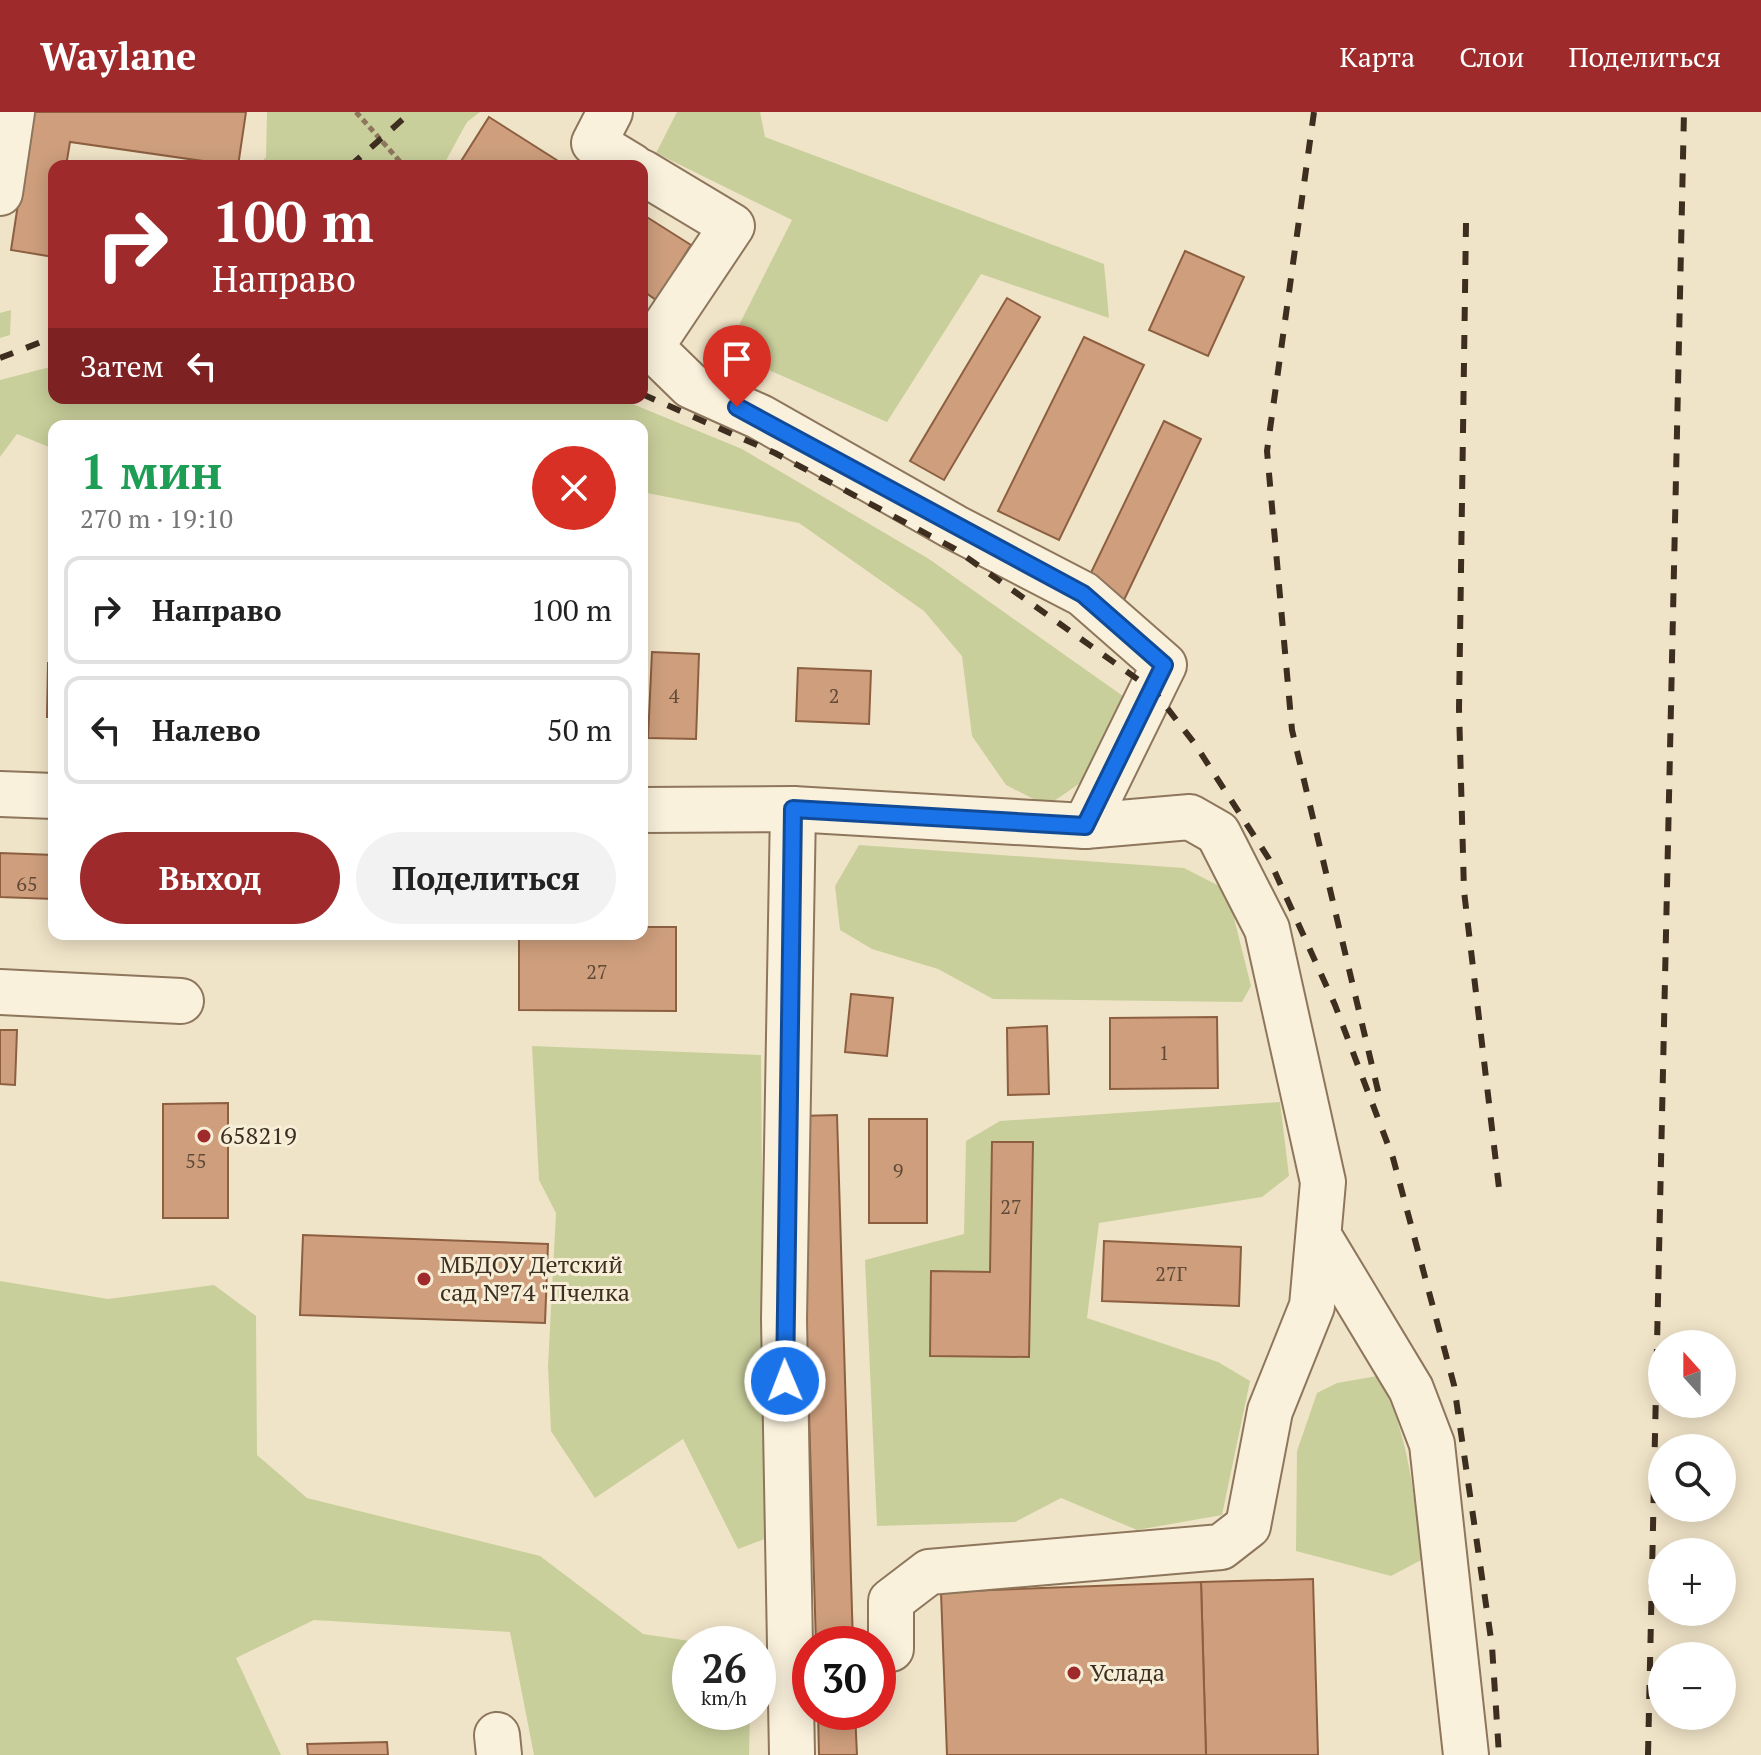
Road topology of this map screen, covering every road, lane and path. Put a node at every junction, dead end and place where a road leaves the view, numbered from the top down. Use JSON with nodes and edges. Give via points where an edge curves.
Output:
{"nodes":[{"id":1,"x":12,"y":112,"type":"edge"},
{"id":2,"x":356,"y":112,"type":"edge"},
{"id":3,"x":610,"y":112,"type":"edge"},
{"id":4,"x":399,"y":160,"type":"edge"},
{"id":5,"x":622,"y":160,"type":"edge"},
{"id":6,"x":648,"y":176,"type":"edge"},
{"id":7,"x":0,"y":193,"type":"edge"},
{"id":8,"x":0,"y":794,"type":"edge"},
{"id":9,"x":48,"y":796,"type":"edge"},
{"id":10,"x":793,"y":809,"type":"junction"},
{"id":11,"x":648,"y":810,"type":"edge"},
{"id":12,"x":1085,"y":826,"type":"junction"},
{"id":13,"x":0,"y":992,"type":"edge"},
{"id":14,"x":181,"y":1001,"type":"dead end"},
{"id":15,"x":1320,"y":1238,"type":"junction"},
{"id":16,"x":891,"y":1626,"type":"edge"},
{"id":17,"x":792,"y":1755,"type":"edge"},
{"id":18,"x":1466,"y":1755,"type":"edge"}],
"edges":[{"from":1,"to":7,"type":"street"},
{"from":2,"to":4,"type":"path"},
{"from":3,"to":5,"type":"street","via":[[594,143]]},
{"from":6,"to":12,"type":"street","via":[[732,226],[651,347],[691,386],[760,417],[1083,594],[1164,665]]},
{"from":8,"to":9,"type":"street"},
{"from":10,"to":11,"type":"street"},
{"from":10,"to":12,"type":"street"},
{"from":10,"to":17,"type":"street","via":[[784,1319]]},
{"from":12,"to":15,"type":"street","via":[[1190,817],[1218,833],[1267,929],[1323,1182]]},
{"from":13,"to":14,"type":"street"},
{"from":15,"to":16,"type":"street","via":[[1312,1306],[1270,1411],[1248,1526],[1221,1547],[929,1572],[891,1601]]},
{"from":15,"to":18,"type":"street","via":[[1411,1389],[1432,1444]]}]}
